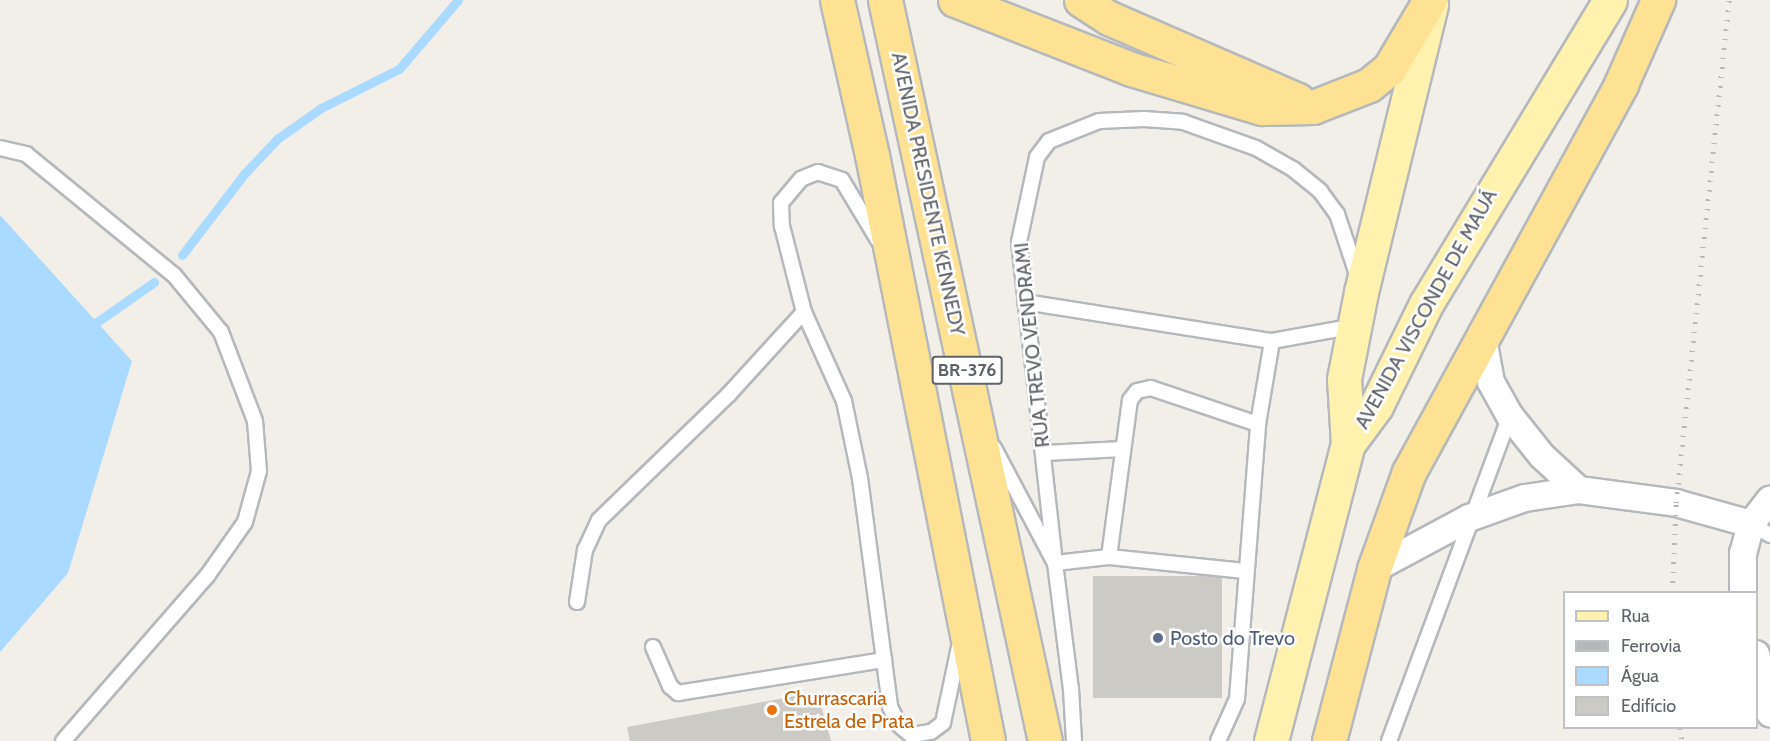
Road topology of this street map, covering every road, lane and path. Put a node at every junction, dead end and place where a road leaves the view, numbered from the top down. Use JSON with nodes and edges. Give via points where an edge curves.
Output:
{"nodes":[{"id":1,"x":837,"y":0,"type":"edge"},
{"id":2,"x":885,"y":0,"type":"edge"},
{"id":3,"x":954,"y":0,"type":"edge"},
{"id":4,"x":1081,"y":0,"type":"edge"},
{"id":5,"x":1431,"y":0,"type":"edge"},
{"id":6,"x":1610,"y":0,"type":"edge"},
{"id":7,"x":1658,"y":0,"type":"edge"},
{"id":8,"x":1110,"y":9,"type":"edge"},
{"id":9,"x":1313,"y":107,"type":"junction"},
{"id":10,"x":0,"y":148,"type":"edge"},
{"id":11,"x":890,"y":259,"type":"junction"},
{"id":12,"x":1361,"y":292,"type":"junction"},
{"id":13,"x":1025,"y":302,"type":"junction"},
{"id":14,"x":804,"y":312,"type":"junction"},
{"id":15,"x":1355,"y":326,"type":"junction"},
{"id":16,"x":1482,"y":333,"type":"junction"},
{"id":17,"x":1272,"y":341,"type":"junction"},
{"id":18,"x":1510,"y":416,"type":"junction"},
{"id":19,"x":977,"y":417,"type":"junction"},
{"id":20,"x":1257,"y":424,"type":"junction"},
{"id":21,"x":1348,"y":444,"type":"junction"},
{"id":22,"x":1123,"y":449,"type":"junction"},
{"id":23,"x":1044,"y":453,"type":"junction"},
{"id":24,"x":1579,"y":490,"type":"junction"},
{"id":25,"x":1770,"y":500,"type":"edge"},
{"id":26,"x":1469,"y":518,"type":"junction"},
{"id":27,"x":1761,"y":530,"type":"edge"},
{"id":28,"x":1109,"y":557,"type":"junction"},
{"id":29,"x":1055,"y":563,"type":"junction"},
{"id":30,"x":1374,"y":569,"type":"junction"},
{"id":31,"x":1245,"y":571,"type":"junction"},
{"id":32,"x":1743,"y":591,"type":"edge"},
{"id":33,"x":959,"y":594,"type":"junction"},
{"id":34,"x":577,"y":602,"type":"dead end"},
{"id":35,"x":653,"y":647,"type":"dead end"},
{"id":36,"x":884,"y":660,"type":"junction"},
{"id":37,"x":1758,"y":662,"type":"edge"},
{"id":38,"x":1770,"y":713,"type":"edge"},
{"id":39,"x":63,"y":741,"type":"edge"},
{"id":40,"x":988,"y":741,"type":"edge"},
{"id":41,"x":1045,"y":741,"type":"edge"},
{"id":42,"x":1074,"y":741,"type":"edge"},
{"id":43,"x":1218,"y":741,"type":"edge"},
{"id":44,"x":1270,"y":741,"type":"edge"},
{"id":45,"x":1329,"y":741,"type":"edge"},
{"id":46,"x":1389,"y":741,"type":"edge"}],
"edges":[{"from":1,"to":11,"type":"highway","number":"BR-376","via":[[872,155]]},
{"from":2,"to":19,"type":"highway","name":"AVENIDA PRESIDENTE KENNEDY","number":"BR-376"},
{"from":3,"to":9,"type":"highway","via":[[1131,69],[1251,105]]},
{"from":4,"to":8,"type":"highway"},
{"from":5,"to":9,"type":"highway","via":[[1389,69],[1369,85]]},
{"from":5,"to":12,"type":"main road","name":"AVENIDA VISCONDE DE MAUÁ"},
{"from":6,"to":21,"type":"main road","name":"AVENIDA VISCONDE DE MAUÁ","via":[[1437,285],[1376,406]]},
{"from":7,"to":16,"type":"highway","via":[[1621,84]]},
{"from":8,"to":9,"type":"highway"},
{"from":10,"to":39,"type":"lane","via":[[26,154],[174,274],[221,332],[255,421],[259,471],[245,522],[207,576]]},
{"from":11,"to":14,"type":"lane","via":[[842,180],[818,172],[801,179],[781,203],[782,226]]},
{"from":11,"to":33,"type":"highway","number":"BR-376"},
{"from":12,"to":13,"type":"lane","name":"RUA TREVO VENDRAMI","via":[[1337,214],[1320,191],[1293,169],[1220,134],[1183,122],[1144,119],[1099,121],[1076,129],[1049,141],[1037,157],[1019,242]]},
{"from":12,"to":15,"type":"main road","name":"AVENIDA VISCONDE DE MAUÁ"},
{"from":13,"to":17,"type":"lane"},
{"from":13,"to":23,"type":"lane","name":"RUA TREVO VENDRAMI"},
{"from":14,"to":34,"type":"lane","via":[[729,394],[599,520],[585,549]]},
{"from":14,"to":36,"type":"lane","via":[[844,401],[860,478]]},
{"from":15,"to":17,"type":"lane"},
{"from":15,"to":21,"type":"main road","name":"AVENIDA VISCONDE DE MAUÁ","via":[[1344,379]]},
{"from":16,"to":18,"type":"street","via":[[1491,382]]},
{"from":16,"to":30,"type":"highway","via":[[1408,472]]},
{"from":17,"to":20,"type":"lane"},
{"from":18,"to":24,"type":"street","via":[[1542,456]]},
{"from":18,"to":26,"type":"lane"},
{"from":19,"to":29,"type":"lane"},
{"from":19,"to":41,"type":"highway","name":"AVENIDA PRESIDENTE KENNEDY","number":"BR-376"},
{"from":20,"to":22,"type":"lane","via":[[1151,388],[1137,391],[1130,400]]},
{"from":20,"to":31,"type":"lane"},
{"from":21,"to":44,"type":"main road"},
{"from":22,"to":23,"type":"lane"},
{"from":22,"to":28,"type":"lane"},
{"from":23,"to":29,"type":"lane","name":"RUA TREVO VENDRAMI"},
{"from":24,"to":26,"type":"street","via":[[1525,498]]},
{"from":24,"to":27,"type":"street","via":[[1676,503]]},
{"from":25,"to":27,"type":"street"},
{"from":26,"to":30,"type":"street"},
{"from":26,"to":46,"type":"lane"},
{"from":27,"to":32,"type":"street","via":[[1743,554]]},
{"from":28,"to":29,"type":"lane"},
{"from":28,"to":31,"type":"lane"},
{"from":29,"to":42,"type":"lane","name":"RUA TREVO VENDRAMI"},
{"from":30,"to":45,"type":"highway"},
{"from":31,"to":43,"type":"lane","via":[[1238,699]]},
{"from":33,"to":36,"type":"lane","via":[[959,648],[943,723],[931,732],[911,735],[898,725],[890,707]]},
{"from":33,"to":40,"type":"highway","number":"BR-376"},
{"from":35,"to":36,"type":"lane","via":[[670,686],[678,693]]},
{"from":37,"to":38,"type":"street"}]}
